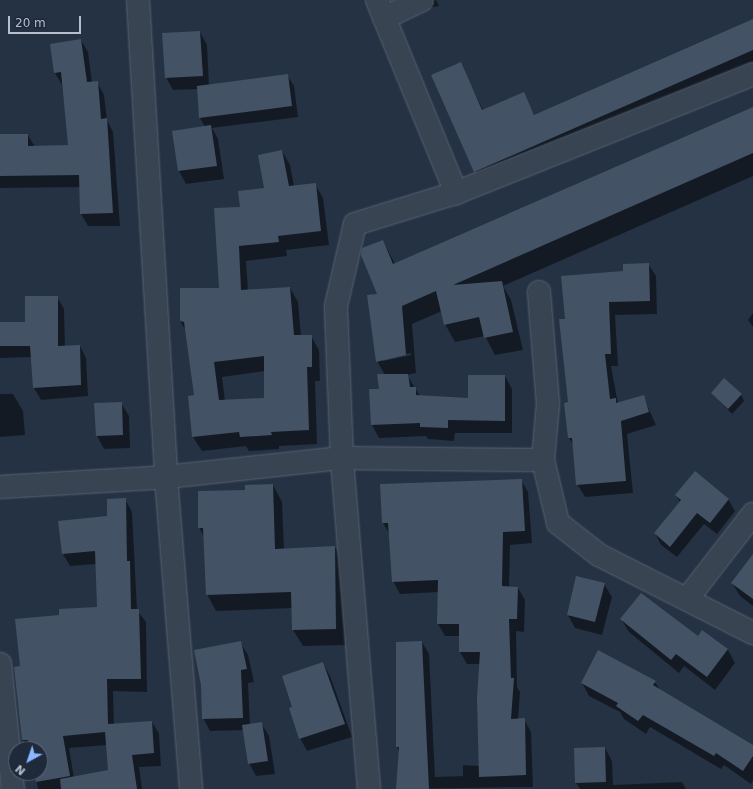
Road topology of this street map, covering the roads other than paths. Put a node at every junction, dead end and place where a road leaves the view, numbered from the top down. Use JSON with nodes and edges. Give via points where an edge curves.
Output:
{"nodes":[{"id":1,"x":138,"y":0,"type":"edge"},
{"id":2,"x":422,"y":0,"type":"edge"},
{"id":3,"x":381,"y":9,"type":"edge"},
{"id":4,"x":753,"y":74,"type":"edge"},
{"id":5,"x":456,"y":193,"type":"junction"},
{"id":6,"x":539,"y":292,"type":"dead end"},
{"id":7,"x":342,"y":458,"type":"junction"},
{"id":8,"x":543,"y":460,"type":"junction"},
{"id":9,"x":166,"y":477,"type":"junction"},
{"id":10,"x":0,"y":487,"type":"edge"},
{"id":11,"x":753,"y":514,"type":"edge"},
{"id":12,"x":687,"y":599,"type":"junction"},
{"id":13,"x":753,"y":633,"type":"edge"},
{"id":14,"x":0,"y":664,"type":"edge"},
{"id":15,"x":13,"y":789,"type":"edge"},
{"id":16,"x":191,"y":789,"type":"edge"},
{"id":17,"x":369,"y":789,"type":"edge"}],
"edges":[{"from":1,"to":9,"type":"street"},
{"from":2,"to":3,"type":"street"},
{"from":3,"to":5,"type":"street"},
{"from":4,"to":5,"type":"street"},
{"from":5,"to":7,"type":"street","via":[[355,224],[336,306]]},
{"from":6,"to":8,"type":"street","via":[[548,403]]},
{"from":7,"to":8,"type":"street"},
{"from":7,"to":9,"type":"street"},
{"from":7,"to":17,"type":"street"},
{"from":8,"to":12,"type":"street","via":[[558,524],[599,555]]},
{"from":9,"to":10,"type":"street"},
{"from":9,"to":16,"type":"street"},
{"from":11,"to":12,"type":"street"},
{"from":12,"to":13,"type":"street"},
{"from":14,"to":15,"type":"street"}]}
